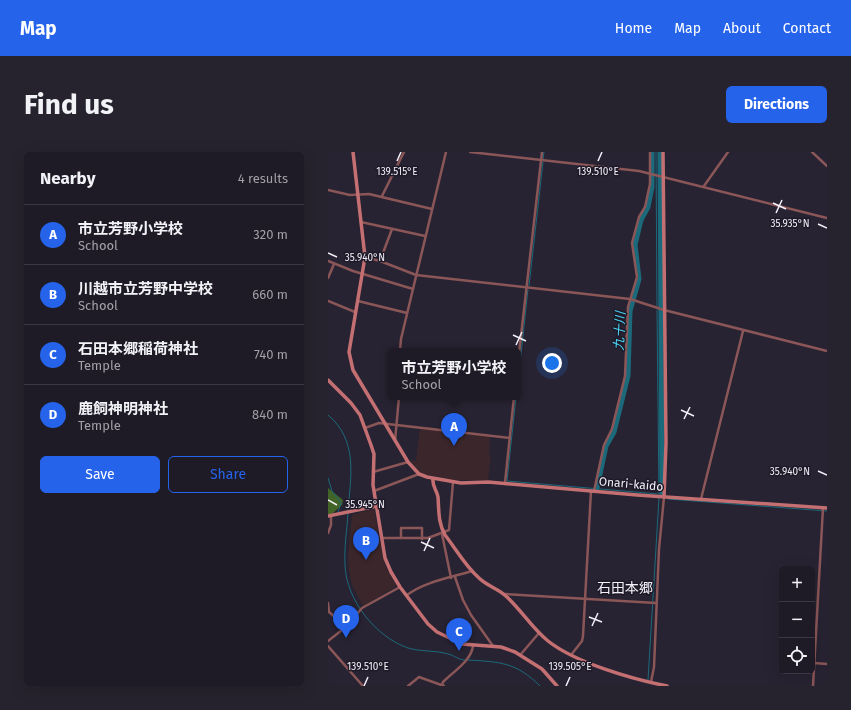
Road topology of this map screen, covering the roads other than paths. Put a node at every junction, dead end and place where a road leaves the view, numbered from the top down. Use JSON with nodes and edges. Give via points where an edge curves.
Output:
{"nodes":[{"id":1,"x":353,"y":152,"type":"edge"},
{"id":2,"x":404,"y":152,"type":"edge"},
{"id":3,"x":446,"y":152,"type":"edge"},
{"id":4,"x":470,"y":152,"type":"edge"},
{"id":5,"x":542,"y":152,"type":"edge"},
{"id":6,"x":650,"y":152,"type":"edge"},
{"id":7,"x":663,"y":152,"type":"edge"},
{"id":8,"x":728,"y":152,"type":"edge"},
{"id":9,"x":812,"y":152,"type":"edge"},
{"id":10,"x":541,"y":160,"type":"junction"},
{"id":11,"x":827,"y":166,"type":"edge"},
{"id":12,"x":650,"y":173,"type":"junction"},
{"id":13,"x":663,"y":176,"type":"junction"},
{"id":14,"x":704,"y":186,"type":"junction"},
{"id":15,"x":328,"y":190,"type":"edge"},
{"id":16,"x":358,"y":194,"type":"junction"},
{"id":17,"x":382,"y":196,"type":"junction"},
{"id":18,"x":432,"y":209,"type":"junction"},
{"id":19,"x":827,"y":218,"type":"edge"},
{"id":20,"x":361,"y":222,"type":"junction"},
{"id":21,"x":392,"y":229,"type":"junction"},
{"id":22,"x":425,"y":236,"type":"junction"},
{"id":23,"x":365,"y":258,"type":"junction"},
{"id":24,"x":328,"y":261,"type":"edge"},
{"id":25,"x":380,"y":261,"type":"junction"},
{"id":26,"x":334,"y":264,"type":"junction"},
{"id":27,"x":363,"y":274,"type":"junction"},
{"id":28,"x":416,"y":275,"type":"junction"},
{"id":29,"x":328,"y":278,"type":"edge"},
{"id":30,"x":527,"y":287,"type":"junction"},
{"id":31,"x":413,"y":289,"type":"junction"},
{"id":32,"x":357,"y":300,"type":"junction"},
{"id":33,"x":630,"y":300,"type":"junction"},
{"id":34,"x":328,"y":302,"type":"edge"},
{"id":35,"x":664,"y":310,"type":"junction"},
{"id":36,"x":355,"y":312,"type":"junction"},
{"id":37,"x":407,"y":313,"type":"junction"},
{"id":38,"x":743,"y":330,"type":"junction"},
{"id":39,"x":401,"y":348,"type":"edge"},
{"id":40,"x":520,"y":348,"type":"edge"},
{"id":41,"x":827,"y":351,"type":"edge"},
{"id":42,"x":328,"y":380,"type":"edge"},
{"id":43,"x":399,"y":400,"type":"edge"},
{"id":44,"x":514,"y":400,"type":"edge"},
{"id":45,"x":385,"y":424,"type":"junction"},
{"id":46,"x":397,"y":425,"type":"junction"},
{"id":47,"x":365,"y":428,"type":"junction"},
{"id":48,"x":510,"y":438,"type":"junction"},
{"id":49,"x":395,"y":442,"type":"junction"},
{"id":50,"x":408,"y":462,"type":"junction"},
{"id":51,"x":373,"y":472,"type":"junction"},
{"id":52,"x":419,"y":474,"type":"junction"},
{"id":53,"x":434,"y":479,"type":"junction"},
{"id":54,"x":453,"y":482,"type":"junction"},
{"id":55,"x":505,"y":483,"type":"junction"},
{"id":56,"x":374,"y":491,"type":"junction"},
{"id":57,"x":592,"y":491,"type":"junction"},
{"id":58,"x":664,"y":497,"type":"junction"},
{"id":59,"x":701,"y":499,"type":"junction"},
{"id":60,"x":377,"y":506,"type":"junction"},
{"id":61,"x":824,"y":510,"type":"edge"},
{"id":62,"x":330,"y":516,"type":"edge"},
{"id":63,"x":328,"y":532,"type":"edge"},
{"id":64,"x":443,"y":533,"type":"junction"},
{"id":65,"x":401,"y":537,"type":"junction"},
{"id":66,"x":382,"y":538,"type":"junction"},
{"id":67,"x":422,"y":539,"type":"junction"},
{"id":68,"x":472,"y":571,"type":"junction"},
{"id":69,"x":455,"y":577,"type":"junction"},
{"id":70,"x":451,"y":578,"type":"junction"},
{"id":71,"x":400,"y":587,"type":"junction"},
{"id":72,"x":504,"y":594,"type":"junction"},
{"id":73,"x":407,"y":595,"type":"junction"},
{"id":74,"x":585,"y":599,"type":"junction"},
{"id":75,"x":328,"y":603,"type":"edge"},
{"id":76,"x":656,"y":603,"type":"junction"},
{"id":77,"x":328,"y":612,"type":"edge"},
{"id":78,"x":345,"y":626,"type":"junction"},
{"id":79,"x":539,"y":633,"type":"junction"},
{"id":80,"x":328,"y":641,"type":"edge"},
{"id":81,"x":328,"y":646,"type":"edge"},
{"id":82,"x":473,"y":646,"type":"junction"},
{"id":83,"x":493,"y":646,"type":"junction"},
{"id":84,"x":815,"y":648,"type":"edge"},
{"id":85,"x":520,"y":654,"type":"junction"},
{"id":86,"x":571,"y":655,"type":"junction"},
{"id":87,"x":815,"y":663,"type":"edge"},
{"id":88,"x":827,"y":664,"type":"edge"},
{"id":89,"x":814,"y":674,"type":"edge"},
{"id":90,"x":650,"y":684,"type":"edge"},
{"id":91,"x":443,"y":685,"type":"edge"},
{"id":92,"x":363,"y":686,"type":"edge"},
{"id":93,"x":408,"y":686,"type":"edge"},
{"id":94,"x":557,"y":686,"type":"edge"},
{"id":95,"x":667,"y":686,"type":"edge"},
{"id":96,"x":813,"y":686,"type":"edge"}],
"edges":[{"from":1,"to":16,"type":"street"},
{"from":2,"to":17,"type":"street"},
{"from":3,"to":18,"type":"street"},
{"from":4,"to":10,"type":"street"},
{"from":5,"to":10,"type":"street"},
{"from":6,"to":12,"type":"street"},
{"from":7,"to":13,"type":"street"},
{"from":8,"to":14,"type":"street"},
{"from":9,"to":11,"type":"street"},
{"from":10,"to":12,"type":"street"},
{"from":10,"to":30,"type":"street"},
{"from":12,"to":13,"type":"street"},
{"from":12,"to":33,"type":"street","via":[[646,207],[639,216],[632,243],[637,277]]},
{"from":13,"to":14,"type":"street"},
{"from":13,"to":35,"type":"street"},
{"from":14,"to":19,"type":"street"},
{"from":15,"to":16,"type":"street","via":[[350,195]]},
{"from":16,"to":17,"type":"street"},
{"from":16,"to":20,"type":"street"},
{"from":17,"to":18,"type":"street"},
{"from":18,"to":22,"type":"street"},
{"from":20,"to":21,"type":"street"},
{"from":20,"to":23,"type":"street"},
{"from":21,"to":22,"type":"street"},
{"from":21,"to":25,"type":"street"},
{"from":22,"to":28,"type":"street"},
{"from":23,"to":25,"type":"street"},
{"from":23,"to":27,"type":"street"},
{"from":24,"to":26,"type":"street"},
{"from":25,"to":28,"type":"street"},
{"from":26,"to":27,"type":"street"},
{"from":26,"to":29,"type":"street"},
{"from":27,"to":31,"type":"street"},
{"from":27,"to":32,"type":"street"},
{"from":28,"to":30,"type":"street"},
{"from":28,"to":31,"type":"street"},
{"from":30,"to":33,"type":"street"},
{"from":30,"to":40,"type":"street"},
{"from":31,"to":37,"type":"street"},
{"from":32,"to":36,"type":"street"},
{"from":32,"to":37,"type":"street"},
{"from":33,"to":35,"type":"street"},
{"from":33,"to":57,"type":"street","via":[[626,376],[612,429],[604,443]]},
{"from":34,"to":36,"type":"street"},
{"from":35,"to":38,"type":"street"},
{"from":35,"to":58,"type":"street"},
{"from":36,"to":45,"type":"street","via":[[349,352],[350,364]]},
{"from":37,"to":39,"type":"street"},
{"from":38,"to":41,"type":"street"},
{"from":38,"to":59,"type":"street"},
{"from":42,"to":47,"type":"street","via":[[352,403]]},
{"from":43,"to":46,"type":"street"},
{"from":44,"to":48,"type":"street"},
{"from":45,"to":46,"type":"street"},
{"from":45,"to":47,"type":"street"},
{"from":45,"to":49,"type":"street"},
{"from":46,"to":48,"type":"street"},
{"from":46,"to":49,"type":"street"},
{"from":47,"to":51,"type":"street","via":[[374,454]]},
{"from":48,"to":55,"type":"street"},
{"from":49,"to":50,"type":"street"},
{"from":50,"to":51,"type":"street"},
{"from":50,"to":52,"type":"street"},
{"from":51,"to":56,"type":"street"},
{"from":52,"to":53,"type":"street","name":"Onari-kaido"},
{"from":52,"to":56,"type":"street"},
{"from":53,"to":54,"type":"street","name":"Onari-kaido"},
{"from":53,"to":64,"type":"street","via":[[433,487]]},
{"from":54,"to":55,"type":"street","name":"Onari-kaido"},
{"from":54,"to":64,"type":"street","via":[[449,528]]},
{"from":55,"to":57,"type":"street","name":"Onari-kaido"},
{"from":56,"to":60,"type":"street"},
{"from":57,"to":58,"type":"street","name":"Onari-kaido"},
{"from":57,"to":74,"type":"street"},
{"from":58,"to":59,"type":"street","name":"Onari-kaido"},
{"from":58,"to":76,"type":"street"},
{"from":59,"to":61,"type":"street","name":"Onari-kaido"},
{"from":60,"to":62,"type":"street"},
{"from":60,"to":66,"type":"street"},
{"from":61,"to":84,"type":"street"},
{"from":62,"to":63,"type":"street"},
{"from":64,"to":67,"type":"street"},
{"from":64,"to":68,"type":"street"},
{"from":64,"to":70,"type":"street"},
{"from":65,"to":66,"type":"street"},
{"from":65,"to":67,"type":"street"},
{"from":65,"to":67,"type":"street","via":[[401,528],[422,528]]},
{"from":66,"to":71,"type":"street","via":[[388,565]]},
{"from":68,"to":69,"type":"street"},
{"from":68,"to":72,"type":"street"},
{"from":69,"to":70,"type":"street"},
{"from":69,"to":83,"type":"street","via":[[471,615]]},
{"from":70,"to":73,"type":"street","via":[[431,582]]},
{"from":71,"to":73,"type":"street"},
{"from":71,"to":78,"type":"street","via":[[368,604]]},
{"from":72,"to":74,"type":"street"},
{"from":72,"to":79,"type":"street"},
{"from":73,"to":82,"type":"street","via":[[437,632]]},
{"from":74,"to":76,"type":"street"},
{"from":74,"to":86,"type":"street","via":[[582,641]]},
{"from":75,"to":77,"type":"street"},
{"from":76,"to":90,"type":"street","via":[[654,666]]},
{"from":77,"to":78,"type":"street"},
{"from":78,"to":80,"type":"street"},
{"from":79,"to":85,"type":"street"},
{"from":79,"to":86,"type":"street"},
{"from":81,"to":92,"type":"street"},
{"from":82,"to":83,"type":"street"},
{"from":82,"to":91,"type":"street","via":[[471,654],[443,682]]},
{"from":83,"to":85,"type":"street"},
{"from":85,"to":94,"type":"street","via":[[547,673]]},
{"from":86,"to":90,"type":"street"},
{"from":87,"to":88,"type":"street"},
{"from":89,"to":96,"type":"street"},
{"from":90,"to":95,"type":"street"},
{"from":91,"to":93,"type":"street","via":[[419,677]]}]}
